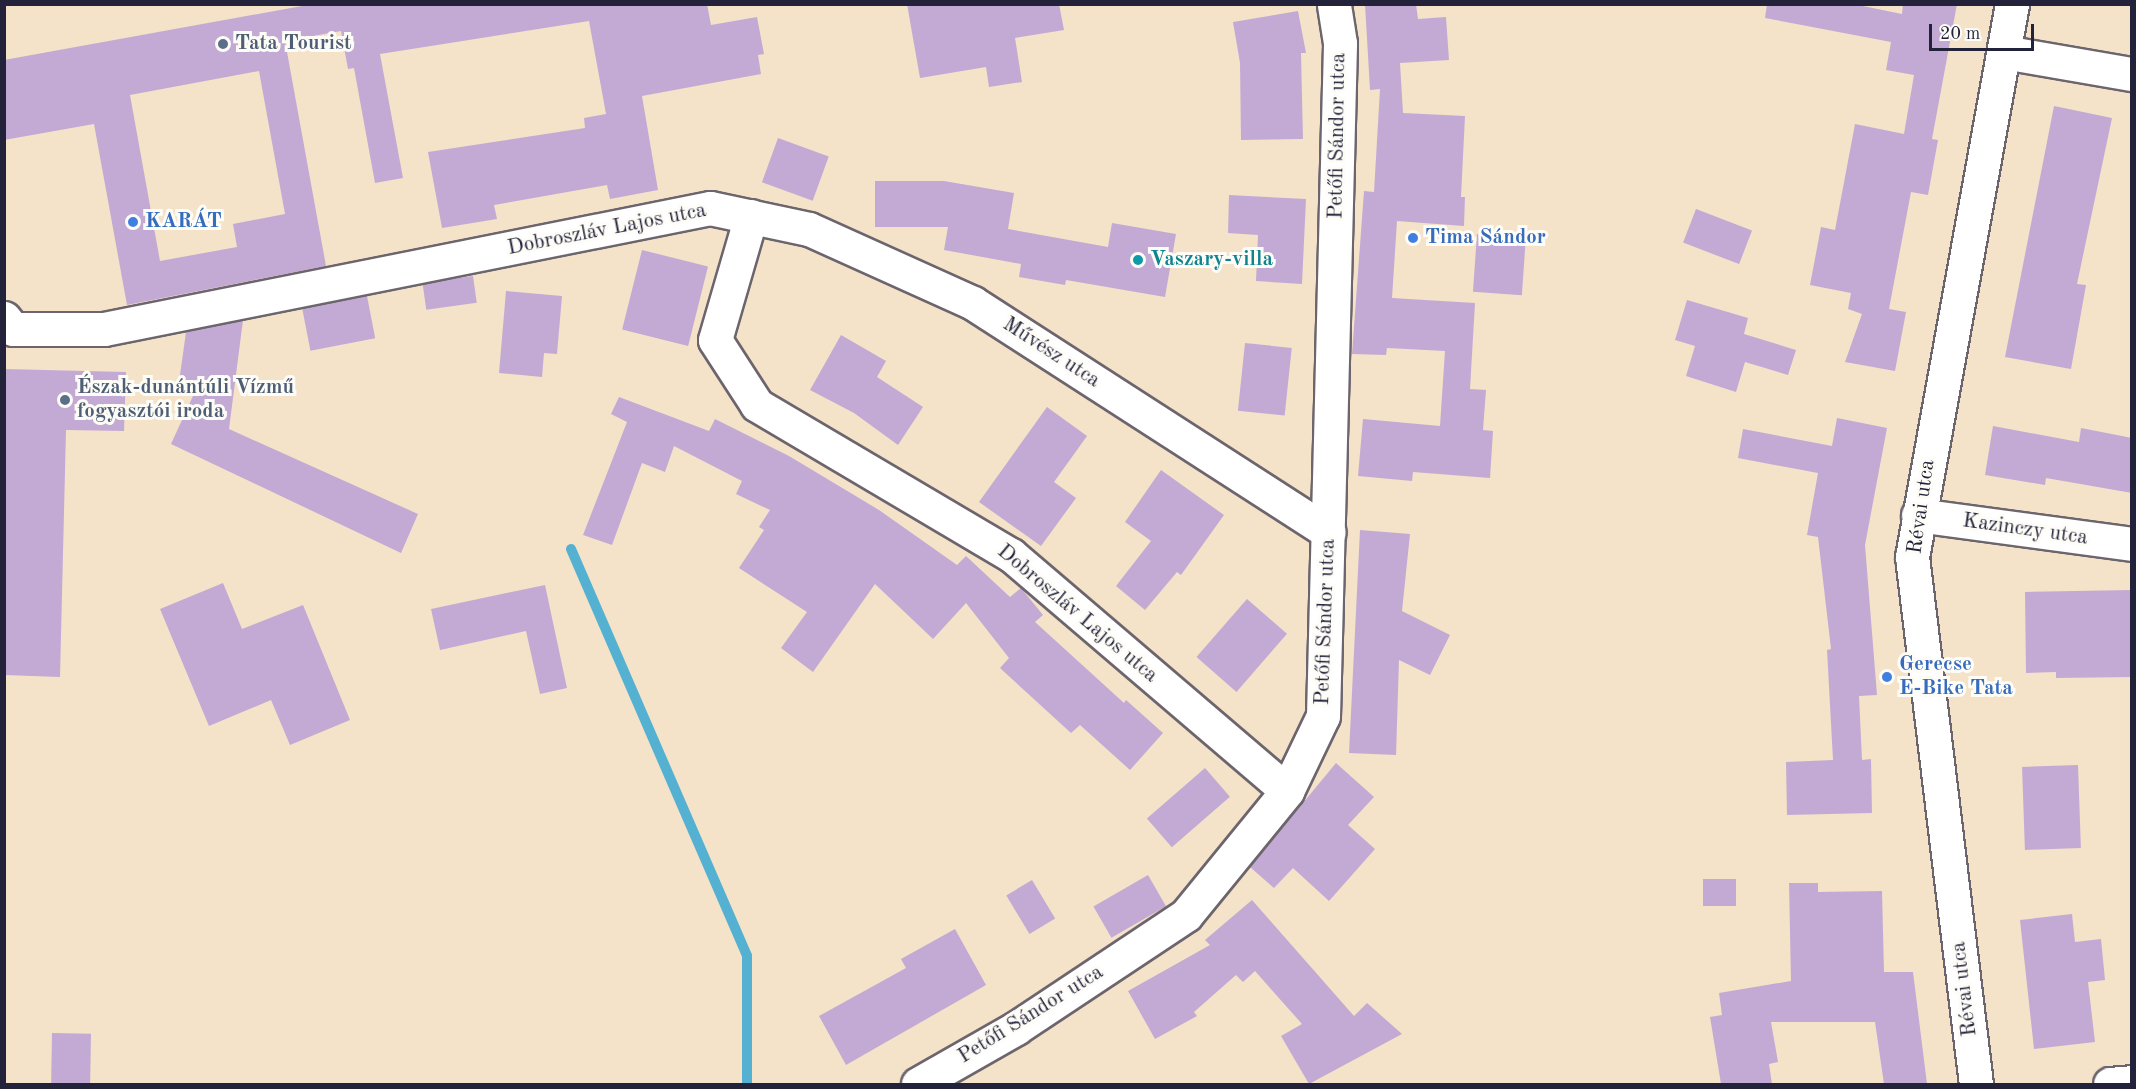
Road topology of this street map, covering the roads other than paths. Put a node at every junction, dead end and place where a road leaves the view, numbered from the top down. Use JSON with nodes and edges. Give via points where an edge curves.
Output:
{"nodes":[{"id":1,"x":1334,"y":4,"type":"edge"},
{"id":2,"x":2012,"y":4,"type":"edge"},
{"id":3,"x":2004,"y":52,"type":"junction"},
{"id":4,"x":2132,"y":74,"type":"edge"},
{"id":5,"x":751,"y":216,"type":"junction"},
{"id":6,"x":4,"y":318,"type":"edge"},
{"id":7,"x":1918,"y":515,"type":"junction"},
{"id":8,"x":1329,"y":532,"type":"junction"},
{"id":9,"x":2132,"y":544,"type":"edge"},
{"id":10,"x":1287,"y":791,"type":"junction"},
{"id":11,"x":918,"y":1084,"type":"edge"},
{"id":12,"x":1976,"y":1084,"type":"edge"}],
"edges":[{"from":1,"to":8,"type":"street","name":"Petőfi Sándor utca","via":[[1340,44]]},
{"from":2,"to":3,"type":"street","name":"Révai utca"},
{"from":3,"to":4,"type":"street"},
{"from":3,"to":7,"type":"street","name":"Révai utca"},
{"from":5,"to":6,"type":"street","name":"Dobroszláv Lajos utca","via":[[710,208],[104,329],[13,328]]},
{"from":5,"to":8,"type":"street","name":"Művész utca","via":[[809,229],[973,303]]},
{"from":5,"to":10,"type":"street","name":"Dobroszláv Lajos utca","via":[[715,340],[757,405],[1011,555]]},
{"from":7,"to":9,"type":"street","name":"Kazinczy utca"},
{"from":7,"to":12,"type":"street","name":"Révai utca","via":[[1912,556]]},
{"from":8,"to":10,"type":"street","name":"Petőfi Sándor utca","via":[[1323,716]]},
{"from":10,"to":11,"type":"street","name":"Petőfi Sándor utca","via":[[1185,915],[1016,1028]]}]}
